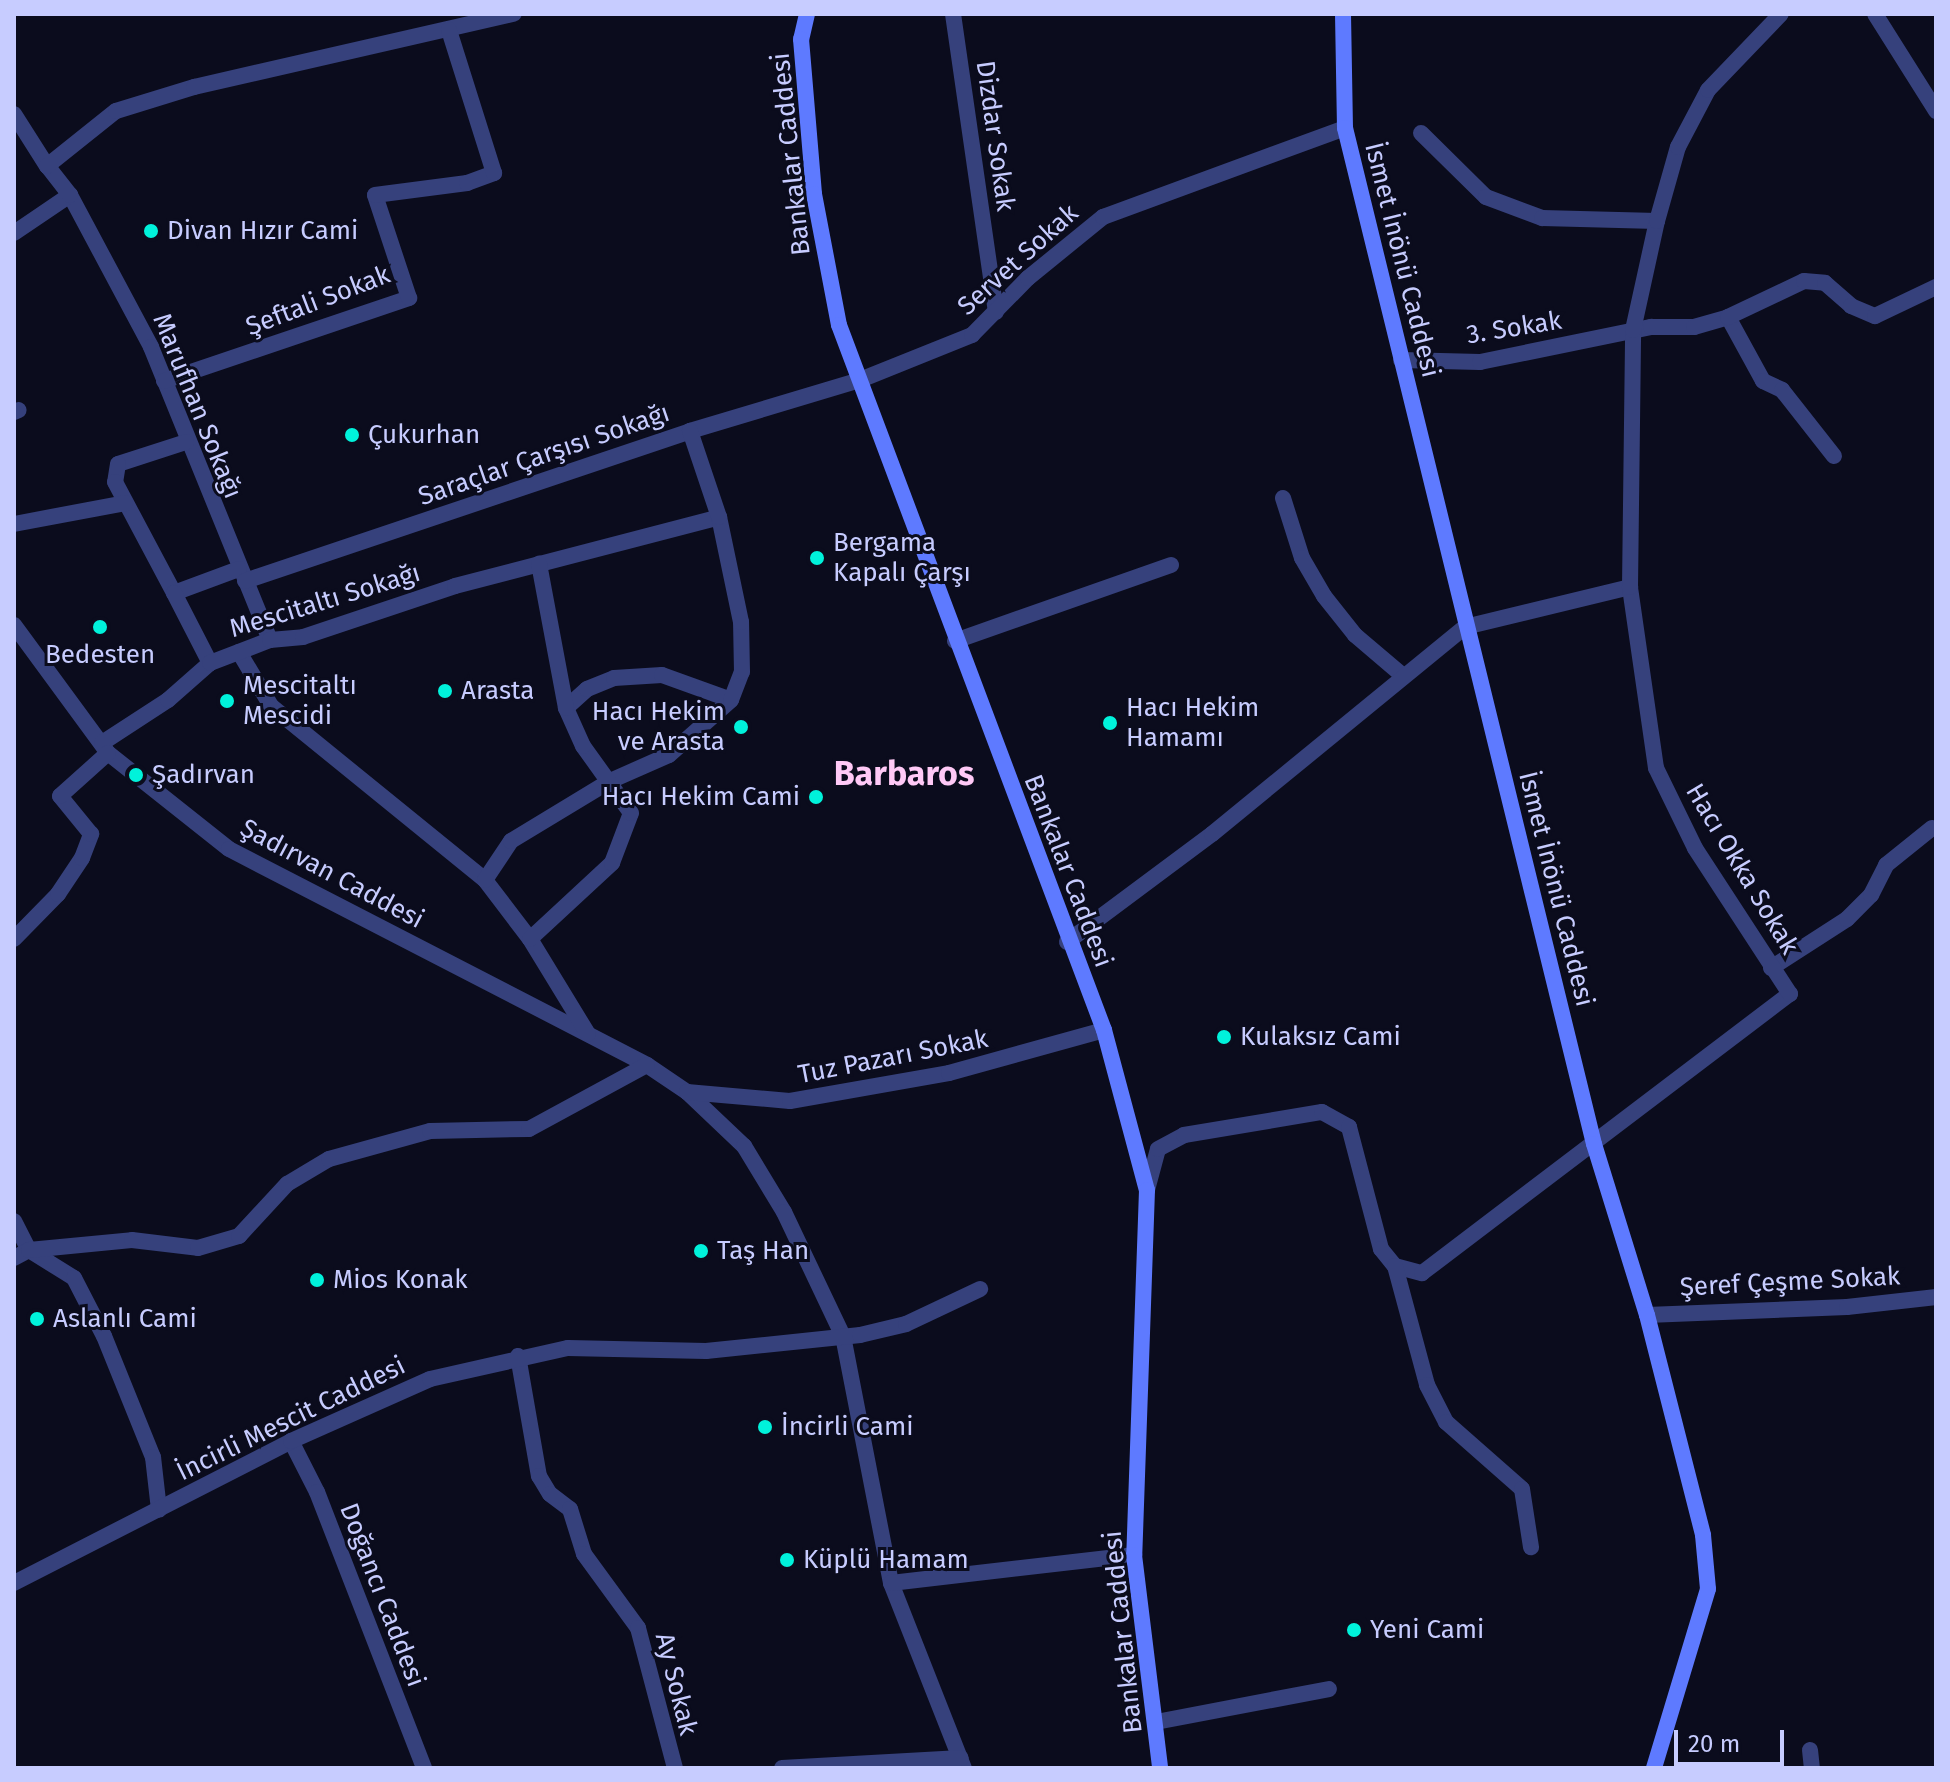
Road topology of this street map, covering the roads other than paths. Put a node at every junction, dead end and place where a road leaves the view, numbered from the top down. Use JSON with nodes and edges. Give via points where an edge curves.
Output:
{"nodes":[{"id":1,"x":514,"y":14,"type":"edge"},
{"id":2,"x":807,"y":14,"type":"edge"},
{"id":3,"x":953,"y":14,"type":"edge"},
{"id":4,"x":1343,"y":14,"type":"edge"},
{"id":5,"x":1781,"y":14,"type":"edge"},
{"id":6,"x":1875,"y":14,"type":"edge"},
{"id":7,"x":449,"y":30,"type":"junction"},
{"id":8,"x":1936,"y":111,"type":"edge"},
{"id":9,"x":14,"y":114,"type":"edge"},
{"id":10,"x":1345,"y":128,"type":"junction"},
{"id":11,"x":1421,"y":133,"type":"dead end"},
{"id":12,"x":47,"y":166,"type":"junction"},
{"id":13,"x":70,"y":195,"type":"junction"},
{"id":14,"x":1657,"y":221,"type":"junction"},
{"id":15,"x":14,"y":233,"type":"edge"},
{"id":16,"x":1936,"y":287,"type":"edge"},
{"id":17,"x":996,"y":312,"type":"junction"},
{"id":18,"x":1728,"y":317,"type":"junction"},
{"id":19,"x":1633,"y":330,"type":"junction"},
{"id":20,"x":1401,"y":360,"type":"junction"},
{"id":21,"x":860,"y":380,"type":"junction"},
{"id":22,"x":164,"y":381,"type":"junction"},
{"id":23,"x":690,"y":431,"type":"junction"},
{"id":24,"x":186,"y":442,"type":"junction"},
{"id":25,"x":1834,"y":456,"type":"dead end"},
{"id":26,"x":1283,"y":498,"type":"dead end"},
{"id":27,"x":125,"y":503,"type":"junction"},
{"id":28,"x":719,"y":517,"type":"junction"},
{"id":29,"x":14,"y":524,"type":"edge"},
{"id":30,"x":539,"y":564,"type":"junction"},
{"id":31,"x":1171,"y":565,"type":"dead end"},
{"id":32,"x":242,"y":575,"type":"junction"},
{"id":33,"x":1630,"y":587,"type":"junction"},
{"id":34,"x":174,"y":593,"type":"junction"},
{"id":35,"x":14,"y":625,"type":"edge"},
{"id":36,"x":1465,"y":627,"type":"junction"},
{"id":37,"x":270,"y":640,"type":"junction"},
{"id":38,"x":955,"y":641,"type":"junction"},
{"id":39,"x":239,"y":652,"type":"junction"},
{"id":40,"x":210,"y":663,"type":"junction"},
{"id":41,"x":1402,"y":675,"type":"junction"},
{"id":42,"x":731,"y":700,"type":"junction"},
{"id":43,"x":566,"y":708,"type":"junction"},
{"id":44,"x":105,"y":748,"type":"junction"},
{"id":45,"x":610,"y":781,"type":"junction"},
{"id":46,"x":1932,"y":828,"type":"dead end"},
{"id":47,"x":485,"y":880,"type":"junction"},
{"id":48,"x":14,"y":939,"type":"edge"},
{"id":49,"x":530,"y":939,"type":"junction"},
{"id":50,"x":1067,"y":942,"type":"junction"},
{"id":51,"x":1771,"y":968,"type":"junction"},
{"id":52,"x":1104,"y":1030,"type":"junction"},
{"id":53,"x":589,"y":1035,"type":"junction"},
{"id":54,"x":647,"y":1065,"type":"junction"},
{"id":55,"x":687,"y":1092,"type":"junction"},
{"id":56,"x":1594,"y":1144,"type":"junction"},
{"id":57,"x":1147,"y":1190,"type":"junction"},
{"id":58,"x":14,"y":1221,"type":"edge"},
{"id":59,"x":21,"y":1254,"type":"edge"},
{"id":60,"x":1395,"y":1266,"type":"junction"},
{"id":61,"x":980,"y":1289,"type":"dead end"},
{"id":62,"x":1936,"y":1297,"type":"edge"},
{"id":63,"x":1647,"y":1315,"type":"junction"},
{"id":64,"x":843,"y":1336,"type":"junction"},
{"id":65,"x":518,"y":1356,"type":"junction"},
{"id":66,"x":291,"y":1441,"type":"junction"},
{"id":67,"x":159,"y":1510,"type":"junction"},
{"id":68,"x":1531,"y":1547,"type":"dead end"},
{"id":69,"x":1134,"y":1555,"type":"junction"},
{"id":70,"x":14,"y":1583,"type":"edge"},
{"id":71,"x":891,"y":1583,"type":"junction"},
{"id":72,"x":1329,"y":1689,"type":"dead end"},
{"id":73,"x":1156,"y":1722,"type":"junction"},
{"id":74,"x":1810,"y":1750,"type":"dead end"},
{"id":75,"x":963,"y":1763,"type":"edge"},
{"id":76,"x":424,"y":1768,"type":"edge"},
{"id":77,"x":675,"y":1768,"type":"edge"},
{"id":78,"x":782,"y":1768,"type":"edge"},
{"id":79,"x":1160,"y":1768,"type":"edge"},
{"id":80,"x":1654,"y":1768,"type":"edge"},
{"id":81,"x":1812,"y":1768,"type":"edge"}],
"edges":[{"from":1,"to":7,"type":"street"},
{"from":2,"to":21,"type":"main road","name":"Bankalar Caddesi","via":[[801,39],[814,194],[839,325]]},
{"from":3,"to":17,"type":"street","name":"Dizdar Sokak"},
{"from":4,"to":10,"type":"main road","name":"İsmet İnönü Caddesi"},
{"from":5,"to":14,"type":"street","name":"Hacı Okka Sokak","via":[[1708,90],[1678,147]]},
{"from":6,"to":8,"type":"street"},
{"from":7,"to":12,"type":"street","via":[[194,87],[116,111]]},
{"from":7,"to":22,"type":"street","name":"Şeftali Sokak","via":[[494,173],[467,183],[375,195],[409,298]]},
{"from":9,"to":12,"type":"street","name":"Marufhan Sokağı"},
{"from":10,"to":17,"type":"street","name":"Servet Sokak","via":[[1103,217],[1028,278]]},
{"from":10,"to":20,"type":"main road","name":"İsmet İnönü Caddesi"},
{"from":11,"to":14,"type":"street","via":[[1486,197],[1542,218]]},
{"from":12,"to":13,"type":"street","name":"Marufhan Sokağı"},
{"from":13,"to":15,"type":"street"},
{"from":13,"to":22,"type":"street","name":"Marufhan Sokağı"},
{"from":14,"to":19,"type":"street","name":"Hacı Okka Sokak"},
{"from":16,"to":18,"type":"street","name":"3. Sokak","via":[[1875,316],[1851,306],[1825,283],[1804,281]]},
{"from":17,"to":21,"type":"street","name":"Servet Sokak","via":[[972,335]]},
{"from":18,"to":19,"type":"street","name":"3. Sokak","via":[[1694,327]]},
{"from":18,"to":25,"type":"street","via":[[1763,381],[1782,390]]},
{"from":19,"to":20,"type":"street","name":"3. Sokak","via":[[1480,362]]},
{"from":19,"to":33,"type":"street","name":"Hacı Okka Sokak"},
{"from":20,"to":36,"type":"main road","name":"İsmet İnönü Caddesi"},
{"from":21,"to":23,"type":"street","name":"Saraçlar Çarşısı Sokağı"},
{"from":21,"to":38,"type":"main road","name":"Bankalar Caddesi"},
{"from":22,"to":24,"type":"street","name":"Marufhan Sokağı"},
{"from":23,"to":28,"type":"street"},
{"from":23,"to":32,"type":"street","name":"Saraçlar Çarşısı Sokağı"},
{"from":24,"to":27,"type":"street","via":[[118,464],[115,482]]},
{"from":24,"to":32,"type":"street","name":"Marufhan Sokağı"},
{"from":26,"to":41,"type":"street","via":[[1302,558],[1324,596],[1355,635]]},
{"from":27,"to":29,"type":"street"},
{"from":27,"to":34,"type":"street"},
{"from":28,"to":30,"type":"street","name":"Mescitaltı Sokağı"},
{"from":28,"to":42,"type":"street","via":[[741,622],[742,672]]},
{"from":30,"to":37,"type":"street","name":"Mescitaltı Sokağı","via":[[303,637]]},
{"from":30,"to":43,"type":"street"},
{"from":31,"to":38,"type":"street"},
{"from":32,"to":34,"type":"street","name":"Saraçlar Çarşısı Sokağı"},
{"from":32,"to":37,"type":"street","name":"Marufhan Sokağı"},
{"from":33,"to":36,"type":"street"},
{"from":33,"to":51,"type":"street","name":"Hacı Okka Sokak","via":[[1656,768],[1695,848]]},
{"from":34,"to":40,"type":"street"},
{"from":35,"to":44,"type":"street","name":"Şadırvan Caddesi"},
{"from":36,"to":41,"type":"street"},
{"from":36,"to":56,"type":"main road","name":"İsmet İnönü Caddesi"},
{"from":37,"to":39,"type":"street","name":"Mescitaltı Sokağı"},
{"from":38,"to":50,"type":"main road","name":"Bankalar Caddesi"},
{"from":39,"to":40,"type":"street","name":"Mescitaltı Sokağı"},
{"from":39,"to":47,"type":"street","via":[[271,706]]},
{"from":40,"to":44,"type":"street","name":"Mescitaltı Sokağı"},
{"from":41,"to":50,"type":"street","via":[[1212,834]]},
{"from":42,"to":43,"type":"street","via":[[662,675],[614,678],[587,689]]},
{"from":42,"to":45,"type":"street","via":[[669,755]]},
{"from":43,"to":45,"type":"street","via":[[583,746]]},
{"from":44,"to":48,"type":"street","name":"Mescitaltı Sokağı","via":[[60,796],[91,834],[82,858],[58,894]]},
{"from":44,"to":53,"type":"street","name":"Şadırvan Caddesi","via":[[229,849]]},
{"from":45,"to":47,"type":"street","via":[[511,841]]},
{"from":45,"to":49,"type":"street","via":[[631,813],[612,863]]},
{"from":46,"to":51,"type":"street","via":[[1886,865],[1871,895],[1847,919]]},
{"from":47,"to":49,"type":"street"},
{"from":49,"to":53,"type":"street"},
{"from":50,"to":52,"type":"main road","name":"Bankalar Caddesi"},
{"from":51,"to":56,"type":"street","name":"Hacı Okka Sokak","via":[[1790,994]]},
{"from":52,"to":55,"type":"street","name":"Tuz Pazarı Sokak","via":[[949,1073],[790,1101]]},
{"from":52,"to":57,"type":"main road","name":"Bankalar Caddesi"},
{"from":53,"to":54,"type":"street","name":"Şadırvan Caddesi"},
{"from":54,"to":55,"type":"street","name":"Şadırvan Caddesi"},
{"from":54,"to":59,"type":"street","via":[[529,1129],[430,1131],[329,1159],[287,1184],[239,1236],[226,1240],[198,1248],[132,1240]]},
{"from":55,"to":64,"type":"street","name":"Şadırvan Caddesi","via":[[744,1146],[784,1212]]},
{"from":56,"to":60,"type":"street","via":[[1422,1273]]},
{"from":56,"to":63,"type":"main road","name":"İsmet İnönü Caddesi"},
{"from":57,"to":60,"type":"street","via":[[1158,1149],[1184,1135],[1322,1112],[1349,1127],[1381,1249]]},
{"from":57,"to":69,"type":"main road","name":"Bankalar Caddesi"},
{"from":58,"to":59,"type":"street"},
{"from":59,"to":67,"type":"street","via":[[74,1278],[104,1336],[153,1457]]},
{"from":60,"to":68,"type":"street","via":[[1427,1385],[1446,1422],[1522,1489]]},
{"from":61,"to":64,"type":"street","name":"İncirli Mescit Caddesi","via":[[906,1324]]},
{"from":62,"to":63,"type":"street","name":"Şeref Çeşme Sokak","via":[[1847,1307]]},
{"from":63,"to":80,"type":"main road","name":"İsmet İnönü Caddesi","via":[[1703,1535],[1708,1589]]},
{"from":64,"to":65,"type":"street","name":"İncirli Mescit Caddesi","via":[[706,1351],[568,1348]]},
{"from":64,"to":71,"type":"street","name":"Şadırvan Caddesi"},
{"from":65,"to":66,"type":"street","name":"İncirli Mescit Caddesi","via":[[430,1379]]},
{"from":65,"to":77,"type":"street","name":"Ay Sokak","via":[[539,1476],[550,1494],[570,1509],[584,1554],[638,1628]]},
{"from":66,"to":67,"type":"street","name":"İncirli Mescit Caddesi"},
{"from":66,"to":76,"type":"street","name":"Doğancı Caddesi","via":[[317,1492]]},
{"from":67,"to":70,"type":"street","name":"İncirli Mescit Caddesi"},
{"from":69,"to":71,"type":"street"},
{"from":69,"to":73,"type":"main road","name":"Bankalar Caddesi"},
{"from":71,"to":75,"type":"street","name":"Şadırvan Caddesi"},
{"from":72,"to":73,"type":"street"},
{"from":73,"to":79,"type":"main road","name":"Bankalar Caddesi"},
{"from":74,"to":81,"type":"street"},
{"from":75,"to":78,"type":"street"}]}
